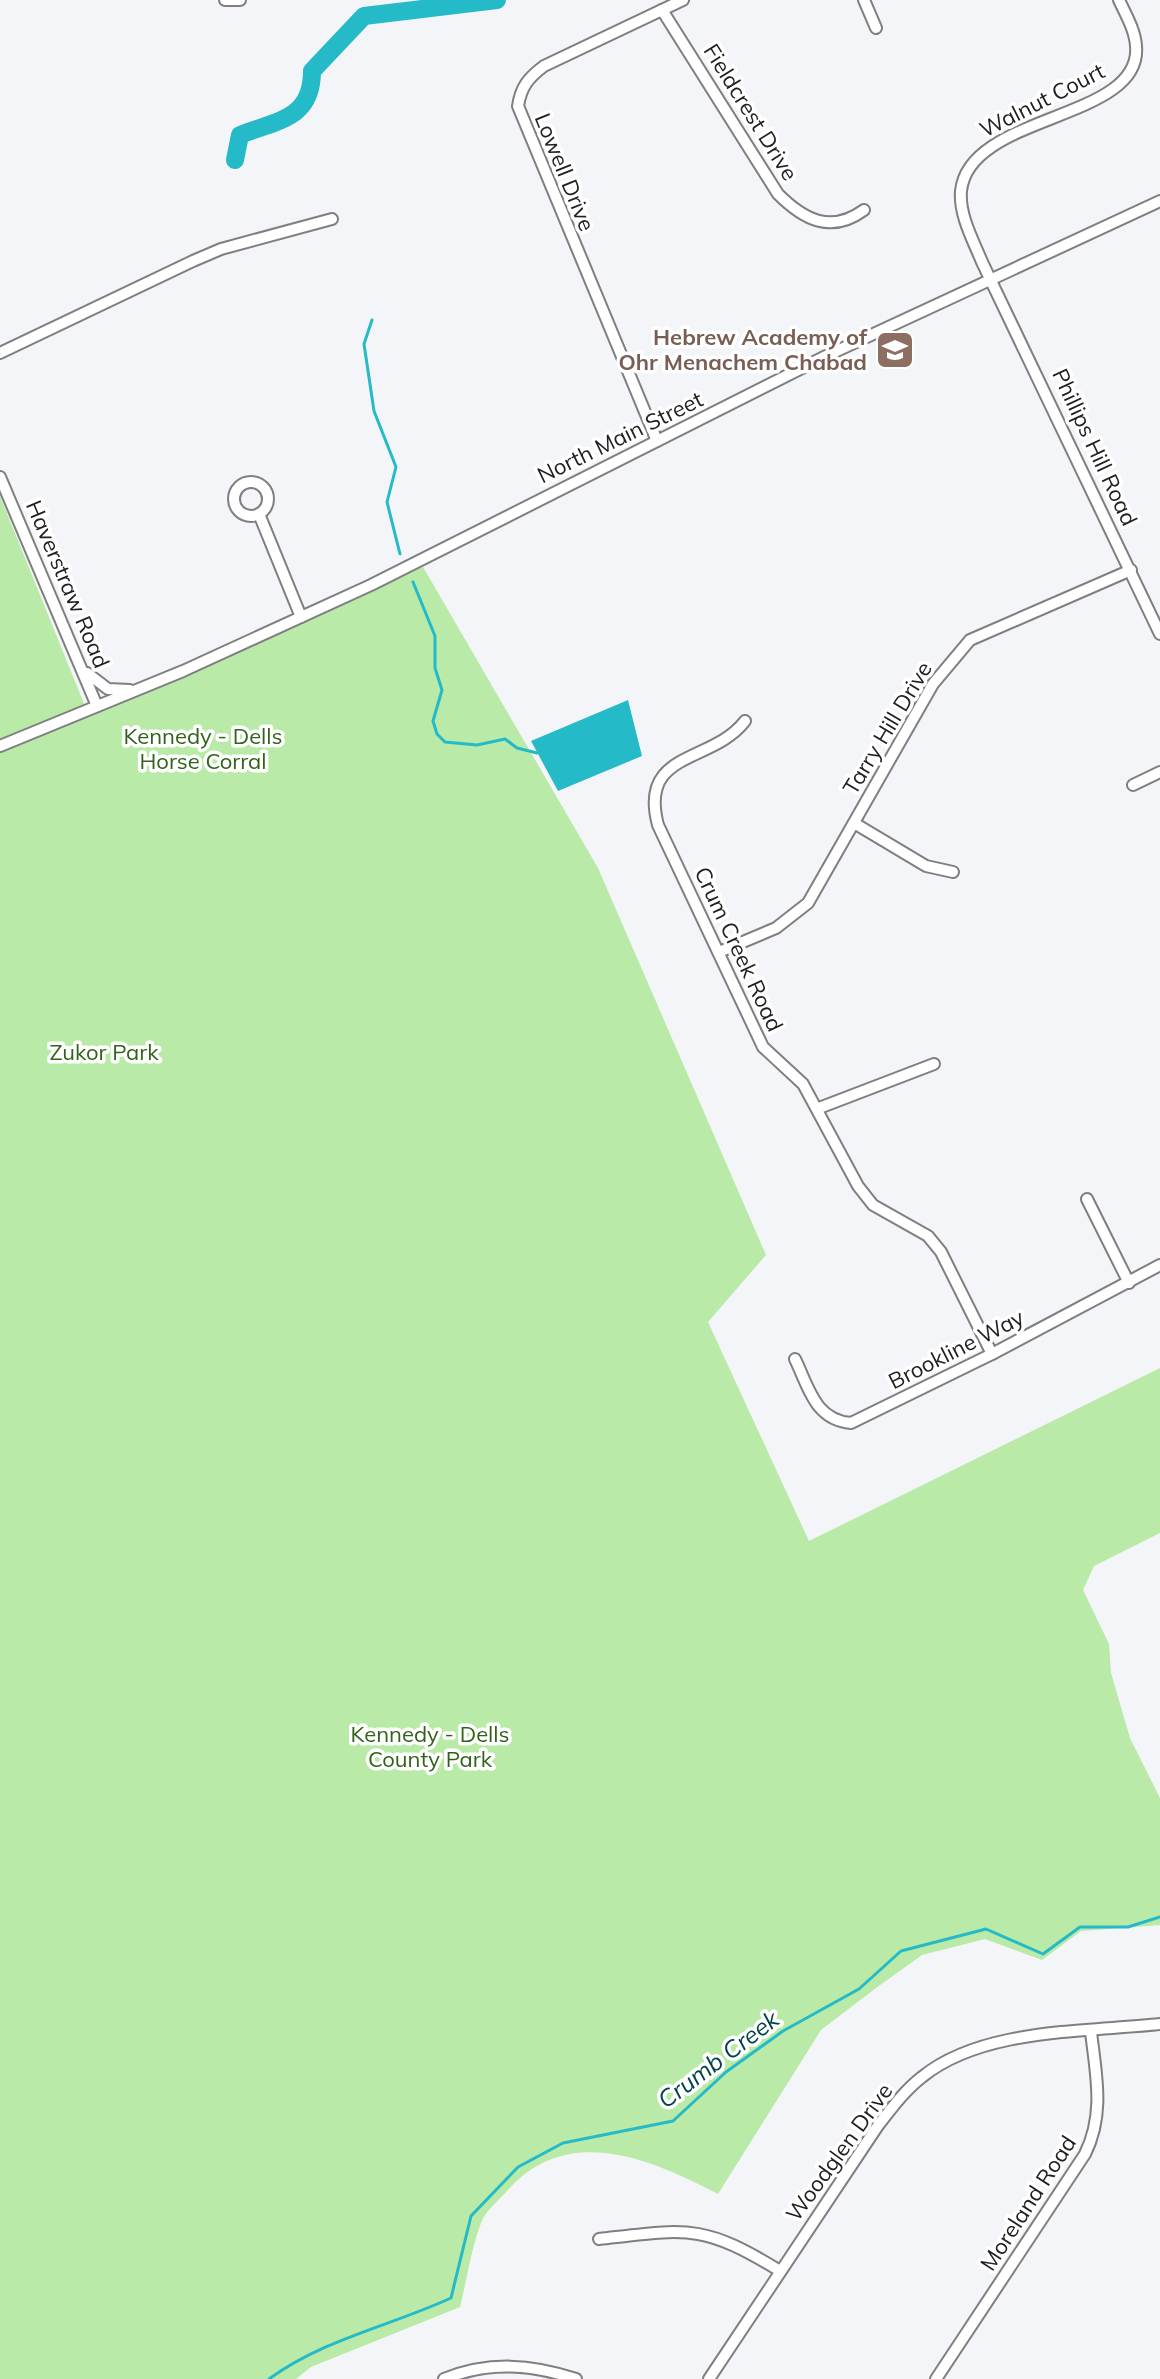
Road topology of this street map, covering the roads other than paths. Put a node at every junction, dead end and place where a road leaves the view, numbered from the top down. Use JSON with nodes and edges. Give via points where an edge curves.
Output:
{"nodes":[{"id":1,"x":225,"y":0,"type":"edge"},
{"id":2,"x":240,"y":0,"type":"edge"},
{"id":3,"x":683,"y":0,"type":"edge"},
{"id":4,"x":864,"y":0,"type":"edge"},
{"id":5,"x":1119,"y":0,"type":"edge"},
{"id":6,"x":662,"y":10,"type":"junction"},
{"id":7,"x":876,"y":28,"type":"dead end"},
{"id":8,"x":1160,"y":201,"type":"edge"},
{"id":9,"x":864,"y":210,"type":"dead end"},
{"id":10,"x":332,"y":219,"type":"dead end"},
{"id":11,"x":991,"y":278,"type":"junction"},
{"id":12,"x":0,"y":353,"type":"edge"},
{"id":13,"x":657,"y":441,"type":"junction"},
{"id":14,"x":0,"y":477,"type":"edge"},
{"id":15,"x":259,"y":514,"type":"dead end"},
{"id":16,"x":1131,"y":570,"type":"junction"},
{"id":17,"x":301,"y":617,"type":"junction"},
{"id":18,"x":1160,"y":634,"type":"edge"},
{"id":19,"x":79,"y":659,"type":"junction"},
{"id":20,"x":143,"y":688,"type":"junction"},
{"id":21,"x":97,"y":706,"type":"junction"},
{"id":22,"x":745,"y":721,"type":"dead end"},
{"id":23,"x":0,"y":746,"type":"edge"},
{"id":24,"x":1160,"y":772,"type":"edge"},
{"id":25,"x":1133,"y":785,"type":"dead end"},
{"id":26,"x":854,"y":823,"type":"junction"},
{"id":27,"x":953,"y":872,"type":"dead end"},
{"id":28,"x":719,"y":952,"type":"junction"},
{"id":29,"x":934,"y":1064,"type":"dead end"},
{"id":30,"x":819,"y":1108,"type":"junction"},
{"id":31,"x":1087,"y":1199,"type":"dead end"},
{"id":32,"x":1160,"y":1265,"type":"edge"},
{"id":33,"x":1129,"y":1283,"type":"junction"},
{"id":34,"x":992,"y":1354,"type":"junction"},
{"id":35,"x":795,"y":1359,"type":"dead end"},
{"id":36,"x":1160,"y":2024,"type":"edge"},
{"id":37,"x":1091,"y":2032,"type":"junction"},
{"id":38,"x":599,"y":2239,"type":"dead end"},
{"id":39,"x":780,"y":2271,"type":"junction"},
{"id":40,"x":444,"y":2379,"type":"edge"},
{"id":41,"x":576,"y":2379,"type":"edge"},
{"id":42,"x":709,"y":2379,"type":"edge"},
{"id":43,"x":936,"y":2379,"type":"edge"}],
"edges":[{"from":1,"to":2,"type":"street"},
{"from":3,"to":6,"type":"street","name":"Lowell Drive"},
{"from":4,"to":7,"type":"street"},
{"from":5,"to":11,"type":"street","name":"Walnut Court","via":[[1136,48],[1133,67],[1120,82],[1104,95],[988,149],[967,172],[962,211]]},
{"from":6,"to":9,"type":"street","name":"Fieldcrest Drive","via":[[791,207],[826,224]]},
{"from":6,"to":13,"type":"street","name":"Lowell Drive","via":[[544,66],[520,90],[518,106]]},
{"from":8,"to":11,"type":"street","name":"North Main Street"},
{"from":10,"to":12,"type":"street","via":[[207,255]]},
{"from":11,"to":13,"type":"street","name":"North Main Street"},
{"from":11,"to":16,"type":"street","name":"Phillips Hill Road"},
{"from":13,"to":17,"type":"street","name":"North Main Street"},
{"from":14,"to":19,"type":"street","name":"Haverstraw Road"},
{"from":15,"to":17,"type":"street"},
{"from":16,"to":18,"type":"street","name":"Phillips Hill Road"},
{"from":16,"to":26,"type":"street","name":"Tarry Hill Drive","via":[[970,640],[933,684]]},
{"from":17,"to":20,"type":"street","name":"North Main Street"},
{"from":19,"to":20,"type":"street","via":[[103,686]]},
{"from":19,"to":21,"type":"street","name":"Haverstraw Road"},
{"from":20,"to":21,"type":"street","name":"North Main Street"},
{"from":21,"to":23,"type":"street","name":"North Main Street"},
{"from":22,"to":28,"type":"street","name":"Crum Creek Road","via":[[725,740],[671,766],[654,791],[658,825]]},
{"from":24,"to":25,"type":"street"},
{"from":26,"to":27,"type":"street","via":[[926,866]]},
{"from":26,"to":28,"type":"street","name":"Tarry Hill Drive","via":[[808,903],[793,917]]},
{"from":28,"to":30,"type":"street","name":"Crum Creek Road","via":[[763,1047],[803,1084]]},
{"from":29,"to":30,"type":"street"},
{"from":30,"to":34,"type":"street","name":"Crum Creek Road","via":[[873,1205],[928,1236],[941,1252]]},
{"from":31,"to":33,"type":"street"},
{"from":32,"to":33,"type":"street","name":"Brookline Way"},
{"from":33,"to":34,"type":"street","name":"Brookline Way"},
{"from":34,"to":35,"type":"street","name":"Brookline Way","via":[[851,1423],[833,1422],[819,1409]]},
{"from":36,"to":37,"type":"street","name":"Woodglen Drive"},
{"from":37,"to":39,"type":"street","name":"Woodglen Drive","via":[[975,2048],[923,2076],[877,2127]]},
{"from":37,"to":43,"type":"street","name":"Moreland Road","via":[[1099,2109],[1095,2133]]},
{"from":38,"to":39,"type":"street","via":[[681,2230],[710,2234]]},
{"from":39,"to":42,"type":"street","name":"Woodglen Drive"},
{"from":40,"to":41,"type":"street","via":[[510,2365]]}]}
